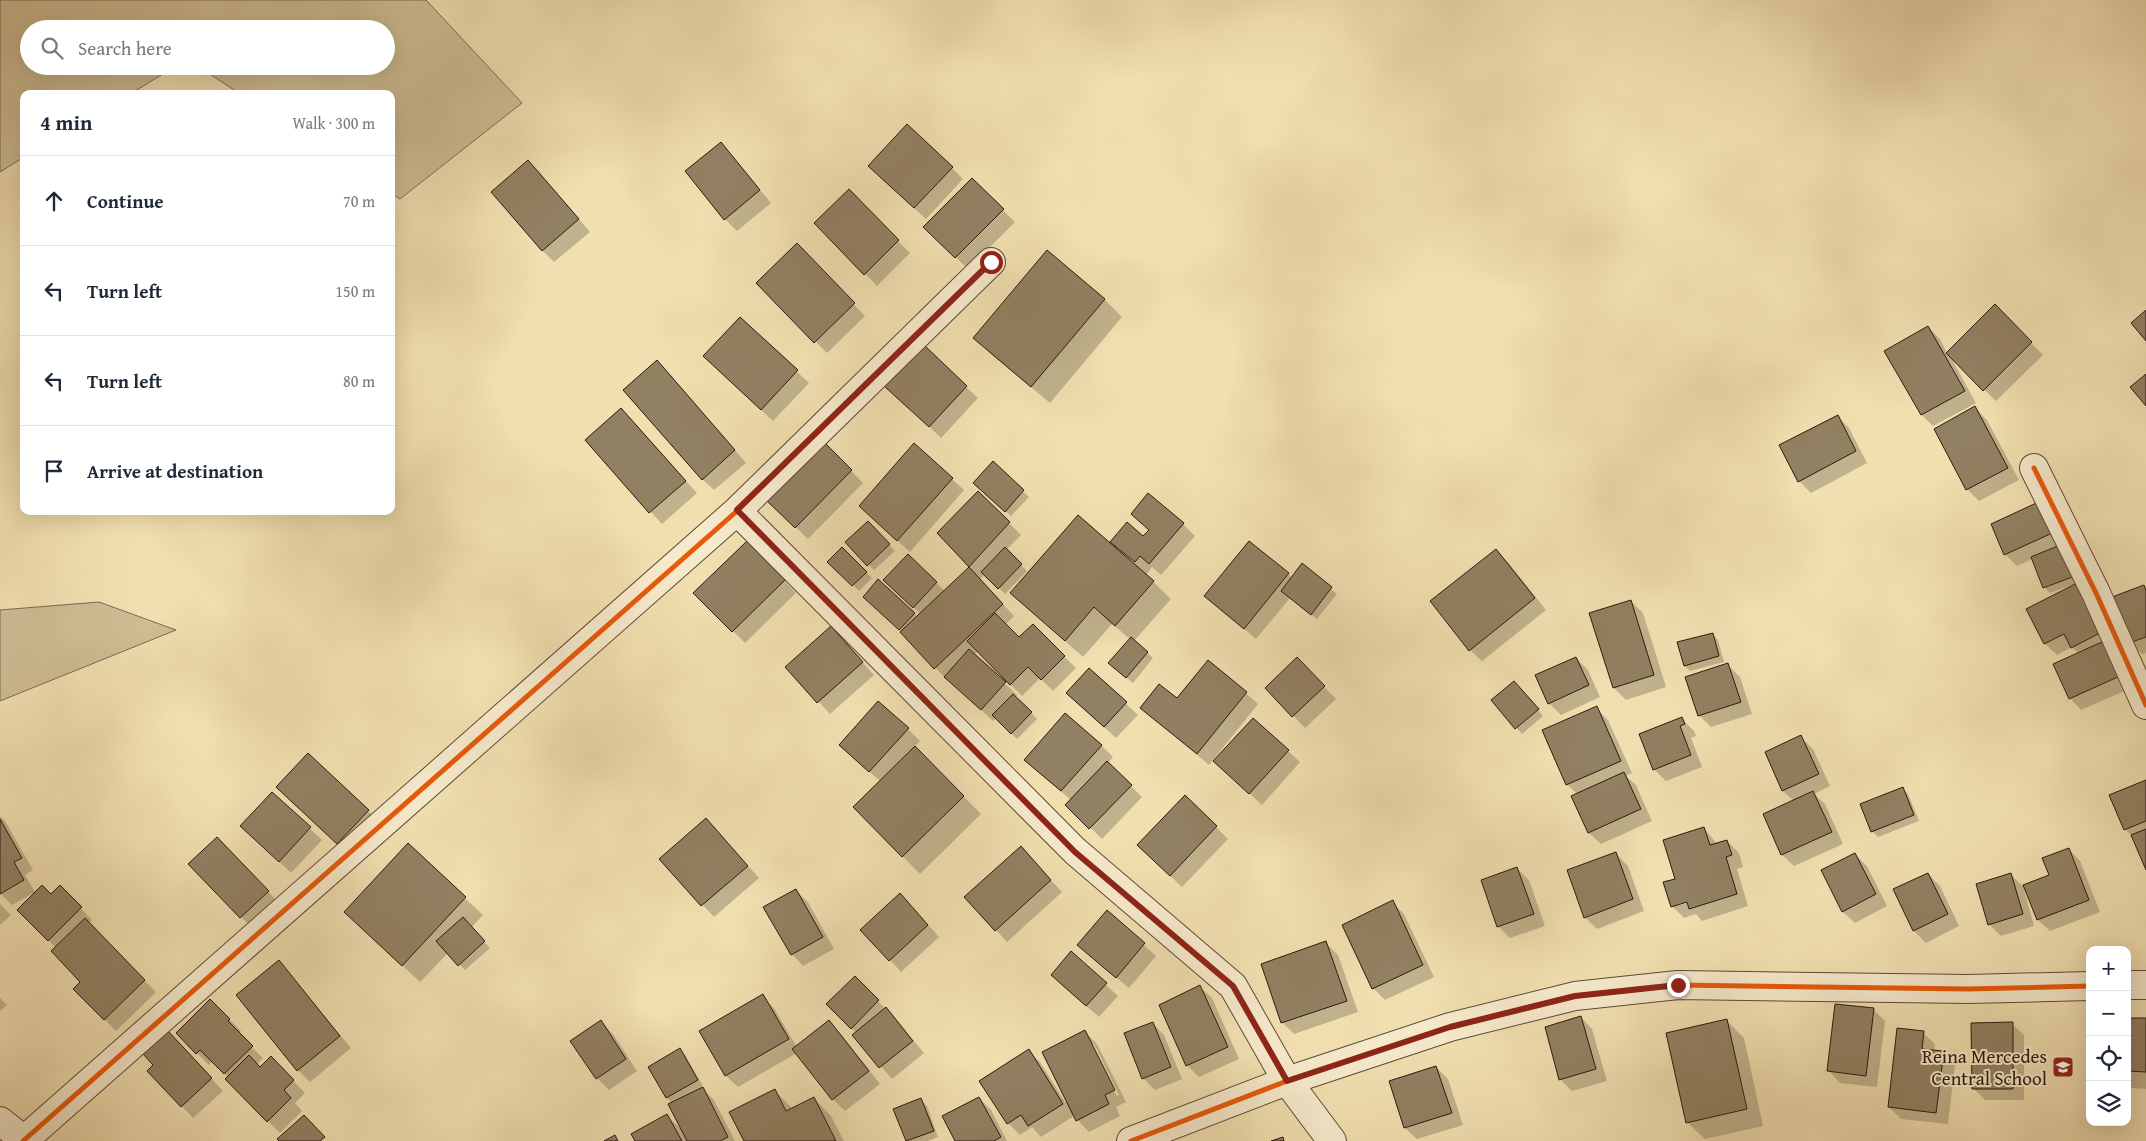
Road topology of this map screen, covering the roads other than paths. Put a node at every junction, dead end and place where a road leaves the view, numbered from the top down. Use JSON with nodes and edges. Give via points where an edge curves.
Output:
{"nodes":[{"id":1,"x":991,"y":262,"type":"dead end"},
{"id":2,"x":2034,"y":468,"type":"dead end"},
{"id":3,"x":737,"y":510,"type":"junction"},
{"id":4,"x":2146,"y":705,"type":"edge"},
{"id":5,"x":2131,"y":985,"type":"edge"},
{"id":6,"x":2146,"y":985,"type":"edge"},
{"id":7,"x":2086,"y":986,"type":"edge"},
{"id":8,"x":1287,"y":1081,"type":"junction"},
{"id":9,"x":0,"y":1121,"type":"edge"},
{"id":10,"x":23,"y":1141,"type":"edge"},
{"id":11,"x":1131,"y":1141,"type":"edge"},
{"id":12,"x":1332,"y":1141,"type":"edge"}],
"edges":[{"from":1,"to":3,"type":"street"},
{"from":2,"to":4,"type":"street","via":[[2096,593]]},
{"from":3,"to":8,"type":"street","via":[[1075,852],[1233,986]]},
{"from":3,"to":10,"type":"street"},
{"from":5,"to":6,"type":"street"},
{"from":7,"to":8,"type":"street","via":[[1968,989],[1678,985],[1575,996],[1450,1027]]},
{"from":8,"to":11,"type":"street"},
{"from":8,"to":12,"type":"street"},
{"from":9,"to":10,"type":"street"}]}
